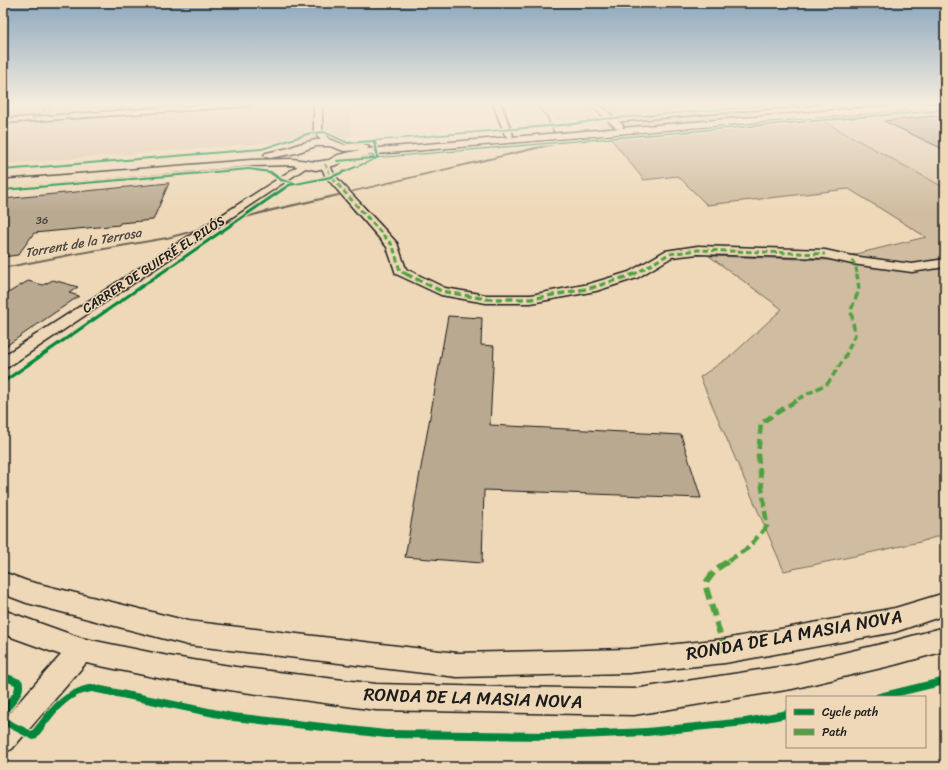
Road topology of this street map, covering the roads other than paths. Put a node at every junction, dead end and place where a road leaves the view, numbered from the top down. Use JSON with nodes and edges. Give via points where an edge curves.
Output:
{"nodes":[{"id":1,"x":310,"y":140,"type":"edge"},
{"id":2,"x":326,"y":140,"type":"edge"},
{"id":3,"x":464,"y":140,"type":"edge"},
{"id":4,"x":495,"y":140,"type":"edge"},
{"id":5,"x":329,"y":143,"type":"junction"},
{"id":6,"x":303,"y":146,"type":"junction"},
{"id":7,"x":343,"y":153,"type":"junction"},
{"id":8,"x":292,"y":156,"type":"junction"},
{"id":9,"x":325,"y":164,"type":"junction"},
{"id":10,"x":304,"y":165,"type":"junction"},
{"id":11,"x":3,"y":177,"type":"edge"},
{"id":12,"x":3,"y":184,"type":"edge"},
{"id":13,"x":945,"y":263,"type":"edge"},
{"id":14,"x":3,"y":363,"type":"edge"},
{"id":15,"x":3,"y":583,"type":"edge"},
{"id":16,"x":945,"y":604,"type":"edge"},
{"id":17,"x":3,"y":622,"type":"edge"},
{"id":18,"x":945,"y":638,"type":"edge"},
{"id":19,"x":82,"y":650,"type":"junction"},
{"id":20,"x":3,"y":740,"type":"edge"}],
"edges":[{"from":1,"to":6,"type":"street"},
{"from":2,"to":5,"type":"street"},
{"from":3,"to":7,"type":"street"},
{"from":4,"to":7,"type":"street"},
{"from":5,"to":6,"type":"street"},
{"from":5,"to":7,"type":"street"},
{"from":6,"to":8,"type":"street"},
{"from":7,"to":9,"type":"street"},
{"from":8,"to":10,"type":"street"},
{"from":8,"to":11,"type":"street"},
{"from":8,"to":12,"type":"street","via":[[251,163]]},
{"from":9,"to":10,"type":"street"},
{"from":9,"to":13,"type":"street","via":[[331,178],[393,246],[400,271],[441,291],[486,299],[530,299],[591,288],[633,275],[669,254],[698,250],[825,254],[912,268]]},
{"from":10,"to":14,"type":"street","name":"CARRER DE GUIFRÉ EL PILÓS"},
{"from":15,"to":16,"type":"street","name":"RONDA DE LA MASIA NOVA","via":[[27,592],[188,634],[456,665],[629,661],[725,651],[894,620]]},
{"from":17,"to":19,"type":"street","name":"RONDA DE LA MASIA NOVA"},
{"from":18,"to":19,"type":"street","name":"RONDA DE LA MASIA NOVA","via":[[792,677],[634,702],[376,697],[236,679]]},
{"from":19,"to":20,"type":"street"}]}
